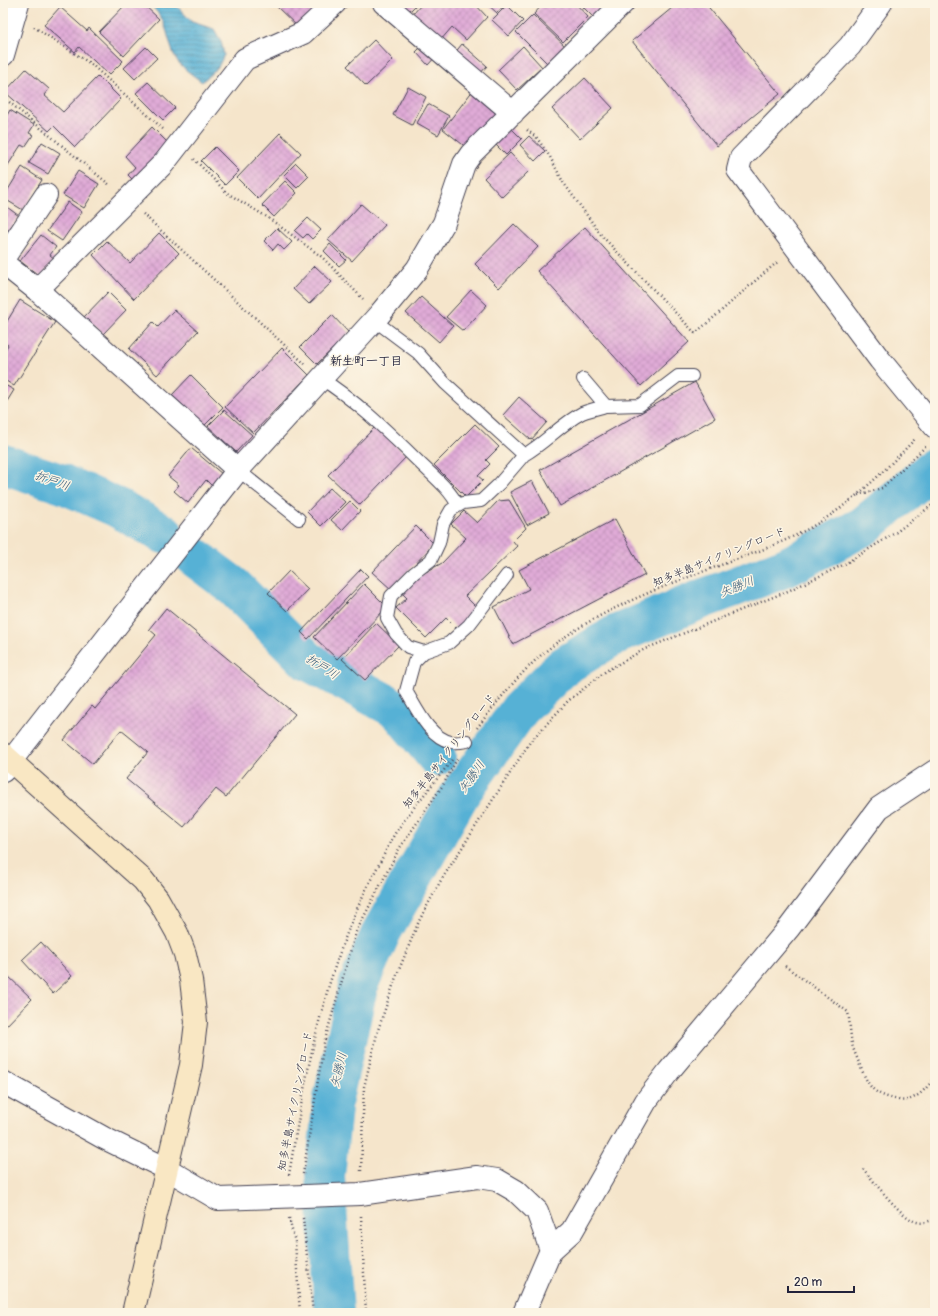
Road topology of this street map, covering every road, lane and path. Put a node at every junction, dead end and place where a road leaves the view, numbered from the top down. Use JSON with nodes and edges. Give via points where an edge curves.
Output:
{"nodes":[{"id":1,"x":335,"y":3,"type":"edge"},
{"id":2,"x":384,"y":3,"type":"edge"},
{"id":3,"x":623,"y":3,"type":"edge"},
{"id":4,"x":881,"y":3,"type":"edge"},
{"id":5,"x":16,"y":9,"type":"edge"},
{"id":6,"x":3,"y":55,"type":"edge"},
{"id":7,"x":3,"y":97,"type":"edge"},
{"id":8,"x":513,"y":113,"type":"junction"},
{"id":9,"x":179,"y":144,"type":"junction"},
{"id":10,"x":46,"y":195,"type":"dead end"},
{"id":11,"x":128,"y":199,"type":"junction"},
{"id":12,"x":795,"y":248,"type":"junction"},
{"id":13,"x":3,"y":259,"type":"edge"},
{"id":14,"x":3,"y":263,"type":"edge"},
{"id":15,"x":37,"y":290,"type":"junction"},
{"id":16,"x":377,"y":317,"type":"junction"},
{"id":17,"x":692,"y":376,"type":"dead end"},
{"id":18,"x":320,"y":378,"type":"junction"},
{"id":19,"x":583,"y":380,"type":"dead end"},
{"id":20,"x":606,"y":406,"type":"junction"},
{"id":21,"x":932,"y":431,"type":"edge"},
{"id":22,"x":524,"y":455,"type":"junction"},
{"id":23,"x":238,"y":470,"type":"junction"},
{"id":24,"x":858,"y":495,"type":"junction"},
{"id":25,"x":935,"y":503,"type":"edge"},
{"id":26,"x":458,"y":506,"type":"junction"},
{"id":27,"x":299,"y":519,"type":"dead end"},
{"id":28,"x":507,"y":575,"type":"dead end"},
{"id":29,"x":424,"y":652,"type":"junction"},
{"id":30,"x":467,"y":741,"type":"junction"},
{"id":31,"x":6,"y":762,"type":"edge"},
{"id":32,"x":935,"y":771,"type":"edge"},
{"id":33,"x":764,"y":959,"type":"junction"},
{"id":34,"x":935,"y":1076,"type":"edge"},
{"id":35,"x":3,"y":1082,"type":"edge"},
{"id":36,"x":167,"y":1169,"type":"junction"},
{"id":37,"x":863,"y":1169,"type":"dead end"},
{"id":38,"x":356,"y":1195,"type":"junction"},
{"id":39,"x":299,"y":1196,"type":"junction"},
{"id":40,"x":935,"y":1219,"type":"edge"},
{"id":41,"x":551,"y":1250,"type":"junction"},
{"id":42,"x":133,"y":1313,"type":"edge"},
{"id":43,"x":300,"y":1313,"type":"edge"},
{"id":44,"x":312,"y":1313,"type":"edge"},
{"id":45,"x":366,"y":1313,"type":"edge"},
{"id":46,"x":524,"y":1313,"type":"edge"}],
"edges":[{"from":1,"to":9,"type":"street","via":[[303,33],[245,59]]},
{"from":2,"to":8,"type":"street"},
{"from":3,"to":8,"type":"street"},
{"from":4,"to":12,"type":"street","via":[[850,46],[741,158],[738,170]]},
{"from":5,"to":6,"type":"street"},
{"from":5,"to":9,"type":"path","via":[[91,64]]},
{"from":7,"to":11,"type":"path"},
{"from":8,"to":12,"type":"path","via":[[537,138],[563,182],[602,236],[695,333],[717,316],[747,286]]},
{"from":8,"to":16,"type":"street","via":[[464,164],[444,223],[417,269]]},
{"from":9,"to":11,"type":"street"},
{"from":9,"to":16,"type":"path","via":[[227,193],[267,217],[322,257]]},
{"from":10,"to":13,"type":"street"},
{"from":11,"to":15,"type":"street"},
{"from":11,"to":18,"type":"path"},
{"from":12,"to":21,"type":"street"},
{"from":14,"to":15,"type":"street"},
{"from":15,"to":23,"type":"street"},
{"from":16,"to":18,"type":"street"},
{"from":16,"to":22,"type":"lane"},
{"from":17,"to":20,"type":"lane","via":[[678,376],[640,405]]},
{"from":18,"to":23,"type":"street"},
{"from":18,"to":26,"type":"lane","via":[[384,428],[438,481]]},
{"from":19,"to":20,"type":"lane"},
{"from":20,"to":22,"type":"lane","via":[[584,412],[572,419]]},
{"from":21,"to":24,"type":"path","name":"知多半島サイクリングロード"},
{"from":21,"to":24,"type":"path","via":[[882,488]]},
{"from":22,"to":26,"type":"lane","via":[[481,500]]},
{"from":23,"to":27,"type":"lane"},
{"from":23,"to":31,"type":"street"},
{"from":24,"to":30,"type":"path","name":"知多半島サイクリングロード","via":[[823,520],[777,544],[676,582],[597,616],[554,644],[508,687]]},
{"from":25,"to":38,"type":"path","via":[[895,533],[843,565],[788,591],[645,649],[606,671],[568,701],[530,742],[440,882],[419,920],[396,977],[378,1030],[364,1087]]},
{"from":26,"to":29,"type":"lane","via":[[451,510],[443,524],[439,543],[431,560],[391,596],[387,618],[396,634],[408,647]]},
{"from":28,"to":29,"type":"lane","via":[[469,625],[449,643]]},
{"from":29,"to":30,"type":"lane","via":[[414,662],[406,691],[425,722],[442,738],[452,742]]},
{"from":30,"to":39,"type":"path","via":[[443,785],[399,849],[356,932],[324,1044]]},
{"from":30,"to":39,"type":"path","name":"知多半島サイクリングロード","via":[[398,830],[370,881],[335,965],[312,1043]]},
{"from":31,"to":36,"type":"street","via":[[143,880],[158,899],[177,933],[191,980],[196,1022],[191,1065]]},
{"from":32,"to":33,"type":"street","via":[[879,808]]},
{"from":33,"to":34,"type":"path","via":[[781,963],[848,1012],[852,1044],[867,1084],[876,1092],[900,1100],[909,1100],[930,1085]]},
{"from":33,"to":41,"type":"street","via":[[646,1102],[572,1231]]},
{"from":35,"to":36,"type":"street","via":[[104,1138]]},
{"from":36,"to":39,"type":"street","via":[[218,1199]]},
{"from":36,"to":42,"type":"street"},
{"from":37,"to":40,"type":"path","via":[[911,1220],[918,1223]]},
{"from":38,"to":39,"type":"street"},
{"from":38,"to":41,"type":"street","via":[[477,1177],[497,1180],[516,1191],[537,1211]]},
{"from":38,"to":45,"type":"path"},
{"from":39,"to":43,"type":"path","name":"知多半島サイクリングロード","via":[[288,1212],[295,1242]]},
{"from":39,"to":44,"type":"path"},
{"from":41,"to":46,"type":"street"}]}
